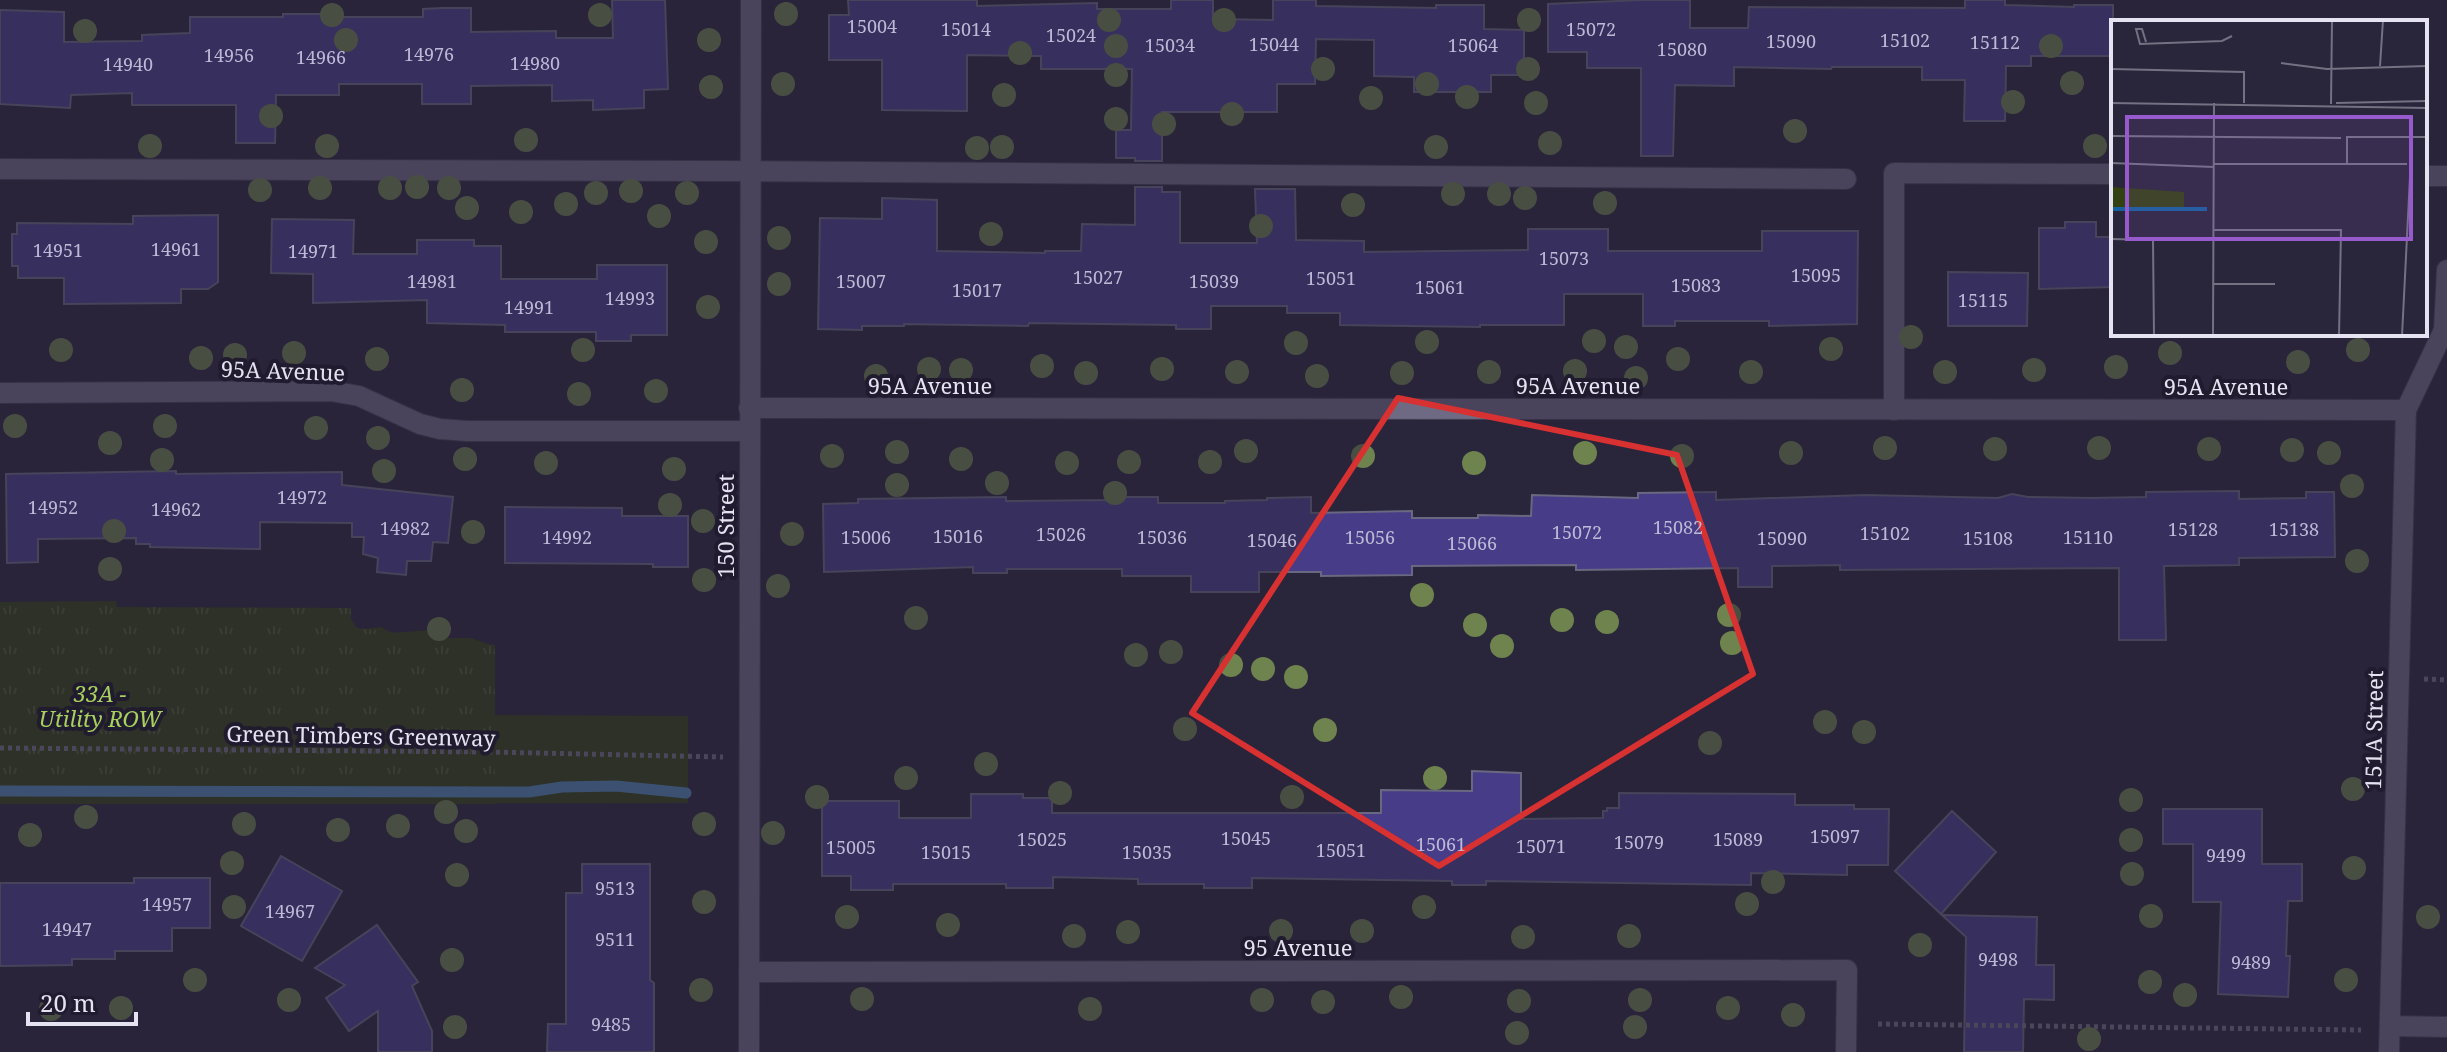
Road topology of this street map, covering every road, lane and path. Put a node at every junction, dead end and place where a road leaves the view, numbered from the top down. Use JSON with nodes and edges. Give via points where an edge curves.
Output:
{"nodes":[{"id":1,"x":751,"y":0,"type":"edge"},
{"id":2,"x":0,"y":169,"type":"edge"},
{"id":3,"x":750,"y":172,"type":"junction"},
{"id":4,"x":2111,"y":174,"type":"edge"},
{"id":5,"x":1846,"y":179,"type":"dead end"},
{"id":6,"x":2447,"y":270,"type":"edge"},
{"id":7,"x":0,"y":393,"type":"edge"},
{"id":8,"x":749,"y":408,"type":"junction"},
{"id":9,"x":1894,"y":410,"type":"junction"},
{"id":10,"x":2406,"y":410,"type":"junction"},
{"id":11,"x":749,"y":431,"type":"junction"},
{"id":12,"x":2420,"y":679,"type":"dead end"},
{"id":13,"x":2447,"y":680,"type":"edge"},
{"id":14,"x":0,"y":748,"type":"edge"},
{"id":15,"x":721,"y":757,"type":"dead end"},
{"id":16,"x":749,"y":972,"type":"junction"},
{"id":17,"x":1878,"y":1024,"type":"dead end"},
{"id":18,"x":2390,"y":1026,"type":"junction"},
{"id":19,"x":2447,"y":1027,"type":"edge"},
{"id":20,"x":2368,"y":1030,"type":"dead end"},
{"id":21,"x":749,"y":1052,"type":"edge"},
{"id":22,"x":1846,"y":1052,"type":"edge"},
{"id":23,"x":2389,"y":1052,"type":"edge"}],
"edges":[{"from":1,"to":3,"type":"street","name":"150 Street"},
{"from":2,"to":3,"type":"street"},
{"from":3,"to":5,"type":"street"},
{"from":3,"to":8,"type":"street","name":"150 Street"},
{"from":4,"to":9,"type":"street","via":[[1894,173]]},
{"from":6,"to":10,"type":"street","via":[[2444,330]]},
{"from":7,"to":11,"type":"street","name":"95A Avenue","via":[[331,391],[359,396],[440,429]]},
{"from":8,"to":9,"type":"street","name":"95A Avenue"},
{"from":8,"to":11,"type":"street","name":"150 Street"},
{"from":9,"to":10,"type":"street","name":"95A Avenue"},
{"from":10,"to":18,"type":"street","name":"151A Street"},
{"from":11,"to":16,"type":"street","name":"150 Street"},
{"from":12,"to":13,"type":"path"},
{"from":14,"to":15,"type":"path","name":"Green Timbers Greenway"},
{"from":16,"to":21,"type":"street","name":"150 Street"},
{"from":16,"to":22,"type":"street","name":"95 Avenue","via":[[1847,970]]},
{"from":17,"to":20,"type":"path"},
{"from":18,"to":19,"type":"street"},
{"from":18,"to":23,"type":"street","name":"151A Street"}]}
